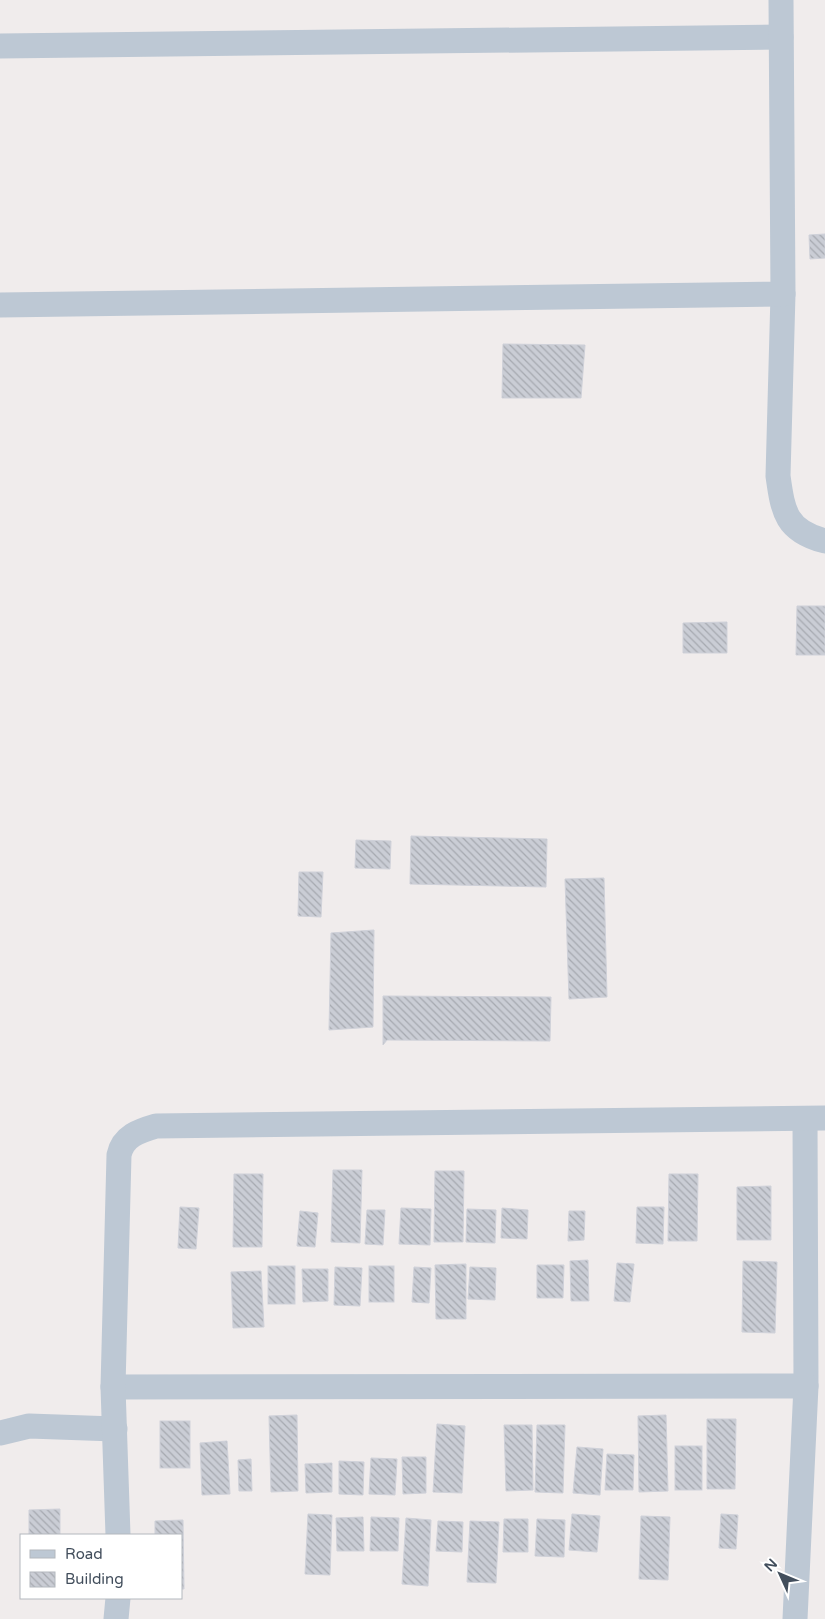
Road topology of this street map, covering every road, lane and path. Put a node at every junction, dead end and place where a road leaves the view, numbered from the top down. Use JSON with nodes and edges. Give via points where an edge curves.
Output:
{"nodes":[{"id":1,"x":781,"y":0,"type":"edge"},
{"id":2,"x":781,"y":37,"type":"junction"},
{"id":3,"x":0,"y":46,"type":"edge"},
{"id":4,"x":783,"y":294,"type":"junction"},
{"id":5,"x":0,"y":304,"type":"edge"},
{"id":6,"x":825,"y":541,"type":"edge"},
{"id":7,"x":815,"y":1118,"type":"edge"},
{"id":8,"x":806,"y":1386,"type":"junction"},
{"id":9,"x":113,"y":1387,"type":"junction"},
{"id":10,"x":115,"y":1429,"type":"junction"},
{"id":11,"x":0,"y":1432,"type":"edge"},
{"id":12,"x":118,"y":1534,"type":"edge"},
{"id":13,"x":118,"y":1599,"type":"edge"},
{"id":14,"x":116,"y":1619,"type":"edge"},
{"id":15,"x":795,"y":1619,"type":"edge"}],
"edges":[{"from":1,"to":2,"type":"street"},
{"from":2,"to":3,"type":"street"},
{"from":2,"to":4,"type":"street"},
{"from":4,"to":5,"type":"street"},
{"from":4,"to":6,"type":"street","via":[[778,476],[781,498],[788,520],[807,536]]},
{"from":7,"to":8,"type":"street"},
{"from":7,"to":9,"type":"street","via":[[156,1126],[143,1130],[126,1140],[119,1155]]},
{"from":8,"to":9,"type":"street"},
{"from":8,"to":15,"type":"street"},
{"from":9,"to":10,"type":"street"},
{"from":10,"to":11,"type":"street","via":[[29,1426]]},
{"from":10,"to":12,"type":"street"},
{"from":13,"to":14,"type":"street"}]}
